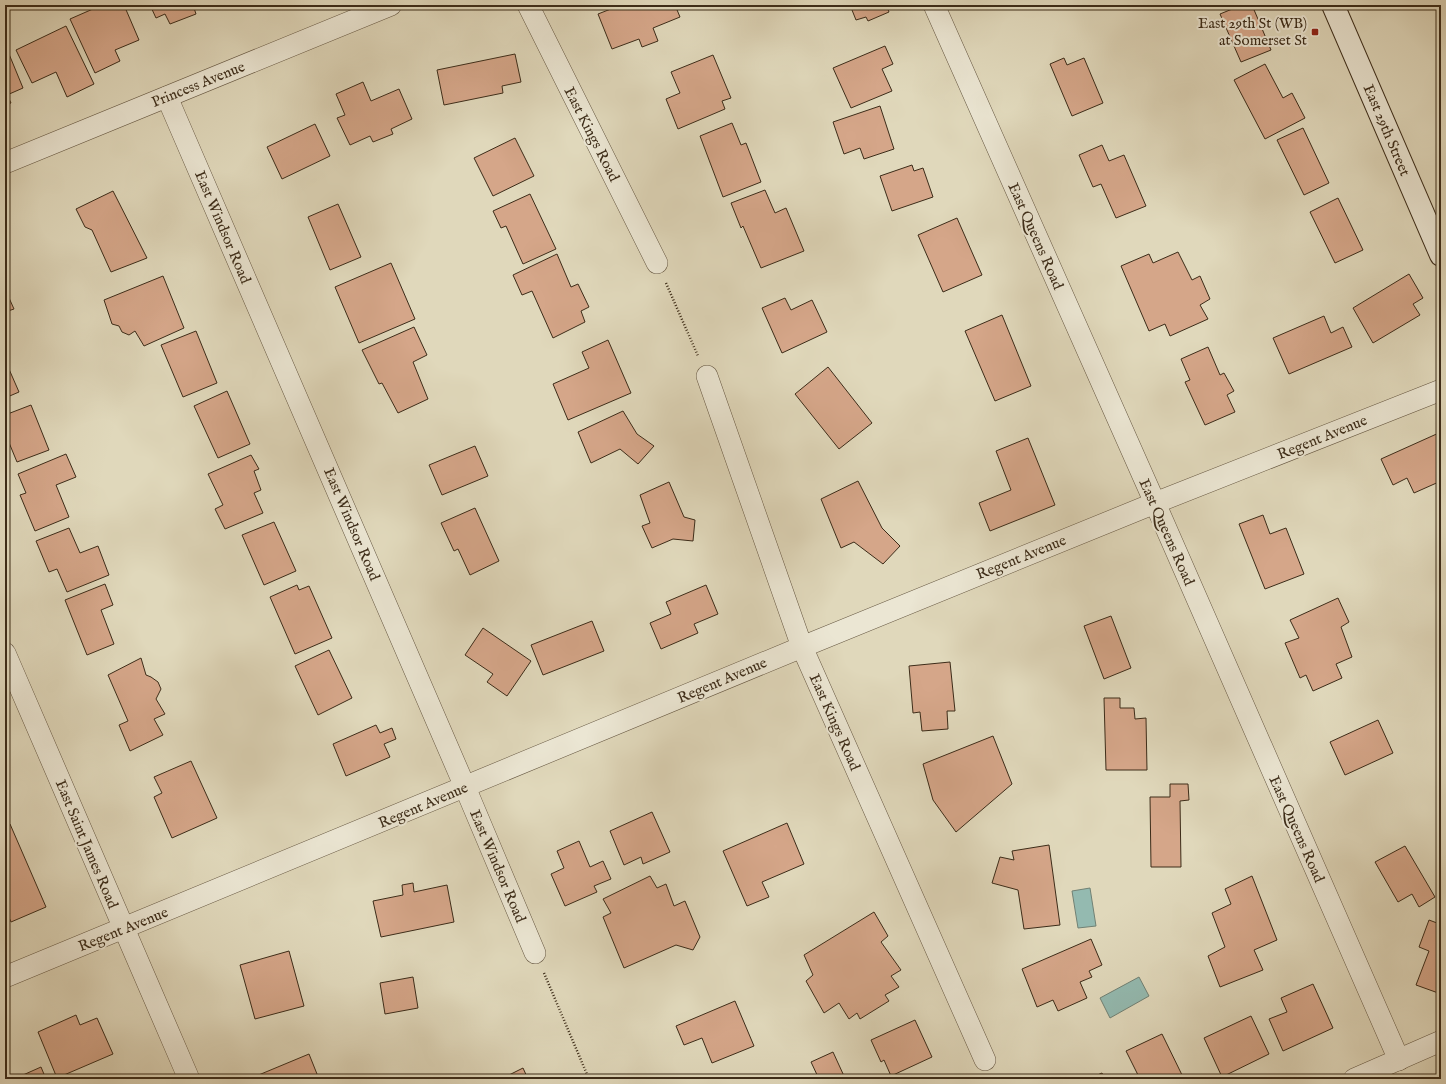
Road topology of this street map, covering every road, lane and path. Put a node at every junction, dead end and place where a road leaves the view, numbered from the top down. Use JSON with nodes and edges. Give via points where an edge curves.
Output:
{"nodes":[{"id":1,"x":391,"y":5,"type":"edge"},
{"id":2,"x":528,"y":5,"type":"edge"},
{"id":3,"x":934,"y":5,"type":"edge"},
{"id":4,"x":1333,"y":5,"type":"edge"},
{"id":5,"x":167,"y":97,"type":"junction"},
{"id":6,"x":5,"y":163,"type":"edge"},
{"id":7,"x":1441,"y":255,"type":"edge"},
{"id":8,"x":657,"y":263,"type":"joint"},
{"id":9,"x":707,"y":376,"type":"joint"},
{"id":10,"x":1441,"y":390,"type":"edge"},
{"id":11,"x":1155,"y":503,"type":"junction"},
{"id":12,"x":802,"y":647,"type":"junction"},
{"id":13,"x":5,"y":653,"type":"edge"},
{"id":14,"x":465,"y":787,"type":"junction"},
{"id":15,"x":124,"y":929,"type":"junction"},
{"id":16,"x":535,"y":953,"type":"joint"},
{"id":17,"x":5,"y":977,"type":"edge"},
{"id":18,"x":1441,"y":1041,"type":"edge"},
{"id":19,"x":985,"y":1060,"type":"dead end"},
{"id":20,"x":1399,"y":1060,"type":"junction"},
{"id":21,"x":189,"y":1079,"type":"edge"},
{"id":22,"x":589,"y":1079,"type":"edge"},
{"id":23,"x":1354,"y":1079,"type":"edge"}],
"edges":[{"from":1,"to":5,"type":"street","name":"Princess Avenue"},
{"from":2,"to":8,"type":"street","name":"East Kings Road"},
{"from":3,"to":11,"type":"street","name":"East Queens Road"},
{"from":4,"to":7,"type":"main road","name":"East 29th Street"},
{"from":5,"to":6,"type":"street","name":"Princess Avenue"},
{"from":5,"to":14,"type":"street","name":"East Windsor Road"},
{"from":8,"to":9,"type":"path"},
{"from":9,"to":12,"type":"street","name":"East Kings Road"},
{"from":10,"to":11,"type":"street","name":"Regent Avenue"},
{"from":11,"to":12,"type":"street","name":"Regent Avenue"},
{"from":11,"to":20,"type":"street","name":"East Queens Road"},
{"from":12,"to":14,"type":"street","name":"Regent Avenue"},
{"from":12,"to":19,"type":"street","name":"East Kings Road"},
{"from":13,"to":15,"type":"street","name":"East Saint James Road"},
{"from":14,"to":15,"type":"street","name":"Regent Avenue"},
{"from":14,"to":16,"type":"street","name":"East Windsor Road"},
{"from":15,"to":17,"type":"street","name":"Regent Avenue"},
{"from":15,"to":21,"type":"street","name":"East Saint James Road"},
{"from":16,"to":22,"type":"path"},
{"from":18,"to":20,"type":"street"},
{"from":20,"to":23,"type":"street"}]}
